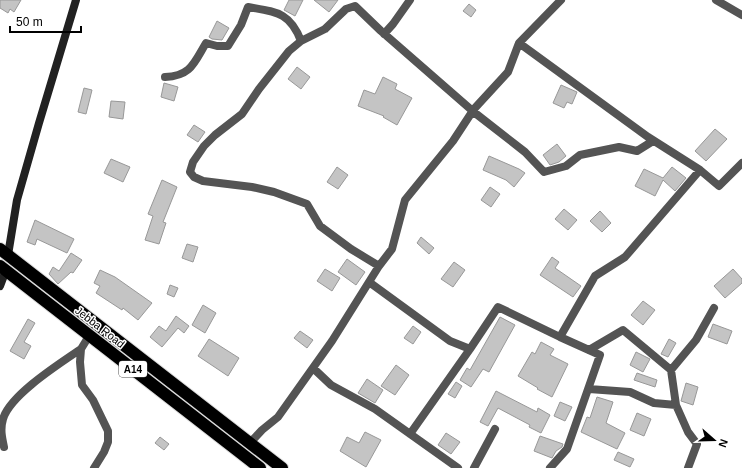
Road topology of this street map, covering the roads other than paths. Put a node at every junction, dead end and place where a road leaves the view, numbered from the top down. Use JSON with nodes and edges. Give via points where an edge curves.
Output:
{"nodes":[{"id":1,"x":76,"y":0,"type":"edge"},
{"id":2,"x":410,"y":0,"type":"edge"},
{"id":3,"x":561,"y":0,"type":"edge"},
{"id":4,"x":716,"y":0,"type":"edge"},
{"id":5,"x":353,"y":3,"type":"edge"},
{"id":6,"x":742,"y":15,"type":"edge"},
{"id":7,"x":384,"y":34,"type":"junction"},
{"id":8,"x":301,"y":41,"type":"junction"},
{"id":9,"x":519,"y":43,"type":"junction"},
{"id":10,"x":165,"y":77,"type":"dead end"},
{"id":11,"x":473,"y":111,"type":"junction"},
{"id":12,"x":653,"y":141,"type":"junction"},
{"id":13,"x":742,"y":163,"type":"edge"},
{"id":14,"x":700,"y":170,"type":"junction"},
{"id":15,"x":4,"y":252,"type":"edge"},
{"id":16,"x":379,"y":266,"type":"junction"},
{"id":17,"x":3,"y":268,"type":"edge"},
{"id":18,"x":369,"y":282,"type":"junction"},
{"id":19,"x":0,"y":286,"type":"edge"},
{"id":20,"x":714,"y":308,"type":"dead end"},
{"id":21,"x":89,"y":336,"type":"junction"},
{"id":22,"x":560,"y":337,"type":"junction"},
{"id":23,"x":81,"y":349,"type":"junction"},
{"id":24,"x":470,"y":349,"type":"junction"},
{"id":25,"x":589,"y":350,"type":"junction"},
{"id":26,"x":313,"y":368,"type":"junction"},
{"id":27,"x":671,"y":370,"type":"junction"},
{"id":28,"x":589,"y":389,"type":"junction"},
{"id":29,"x":676,"y":406,"type":"junction"},
{"id":30,"x":495,"y":429,"type":"dead end"},
{"id":31,"x":410,"y":434,"type":"junction"},
{"id":32,"x":250,"y":443,"type":"junction"},
{"id":33,"x":4,"y":447,"type":"dead end"},
{"id":34,"x":94,"y":468,"type":"edge"},
{"id":35,"x":258,"y":468,"type":"edge"},
{"id":36,"x":282,"y":468,"type":"edge"},
{"id":37,"x":458,"y":468,"type":"edge"},
{"id":38,"x":474,"y":468,"type":"edge"},
{"id":39,"x":550,"y":468,"type":"edge"},
{"id":40,"x":688,"y":468,"type":"edge"}],
"edges":[{"from":1,"to":15,"type":"street"},
{"from":2,"to":7,"type":"street"},
{"from":3,"to":9,"type":"street"},
{"from":4,"to":6,"type":"street"},
{"from":5,"to":7,"type":"street"},
{"from":5,"to":8,"type":"street","via":[[325,29]]},
{"from":7,"to":11,"type":"street"},
{"from":8,"to":10,"type":"street","via":[[296,27],[287,19],[275,12],[248,7],[228,46],[206,43],[188,71],[175,77]]},
{"from":8,"to":16,"type":"street","via":[[280,62],[242,114],[204,146],[193,162],[190,172],[194,178],[203,181],[274,192],[307,204],[320,226]]},
{"from":9,"to":11,"type":"street","via":[[508,72]]},
{"from":9,"to":12,"type":"street"},
{"from":11,"to":12,"type":"street","via":[[525,152],[544,172],[566,166],[580,155],[618,147],[637,151]]},
{"from":11,"to":16,"type":"street","via":[[453,141],[405,200],[392,249]]},
{"from":12,"to":14,"type":"street"},
{"from":13,"to":14,"type":"street","via":[[719,186]]},
{"from":14,"to":22,"type":"street","via":[[624,257],[595,276]]},
{"from":15,"to":32,"type":"highway"},
{"from":16,"to":18,"type":"street"},
{"from":17,"to":19,"type":"street"},
{"from":17,"to":21,"type":"highway","name":"Jebba Road","number":"A14"},
{"from":18,"to":24,"type":"street","via":[[450,341]]},
{"from":18,"to":26,"type":"street"},
{"from":20,"to":27,"type":"street","via":[[696,340]]},
{"from":21,"to":23,"type":"street"},
{"from":21,"to":35,"type":"highway","name":"Jebba Road","number":"A14"},
{"from":22,"to":24,"type":"street","via":[[498,308]]},
{"from":22,"to":25,"type":"street"},
{"from":23,"to":33,"type":"street","via":[[10,404],[3,420],[1,435]]},
{"from":23,"to":34,"type":"street","via":[[82,385],[93,400],[108,431],[108,442]]},
{"from":24,"to":31,"type":"street"},
{"from":25,"to":27,"type":"street","via":[[623,330]]},
{"from":25,"to":28,"type":"street","via":[[600,355]]},
{"from":26,"to":31,"type":"street","via":[[331,385],[375,409]]},
{"from":26,"to":32,"type":"street","via":[[278,417]]},
{"from":27,"to":29,"type":"street"},
{"from":28,"to":29,"type":"street","via":[[630,392],[654,403]]},
{"from":28,"to":39,"type":"street","via":[[567,449]]},
{"from":29,"to":40,"type":"street","via":[[688,432],[697,444]]},
{"from":30,"to":38,"type":"street"},
{"from":31,"to":37,"type":"street"},
{"from":32,"to":36,"type":"highway"}]}
